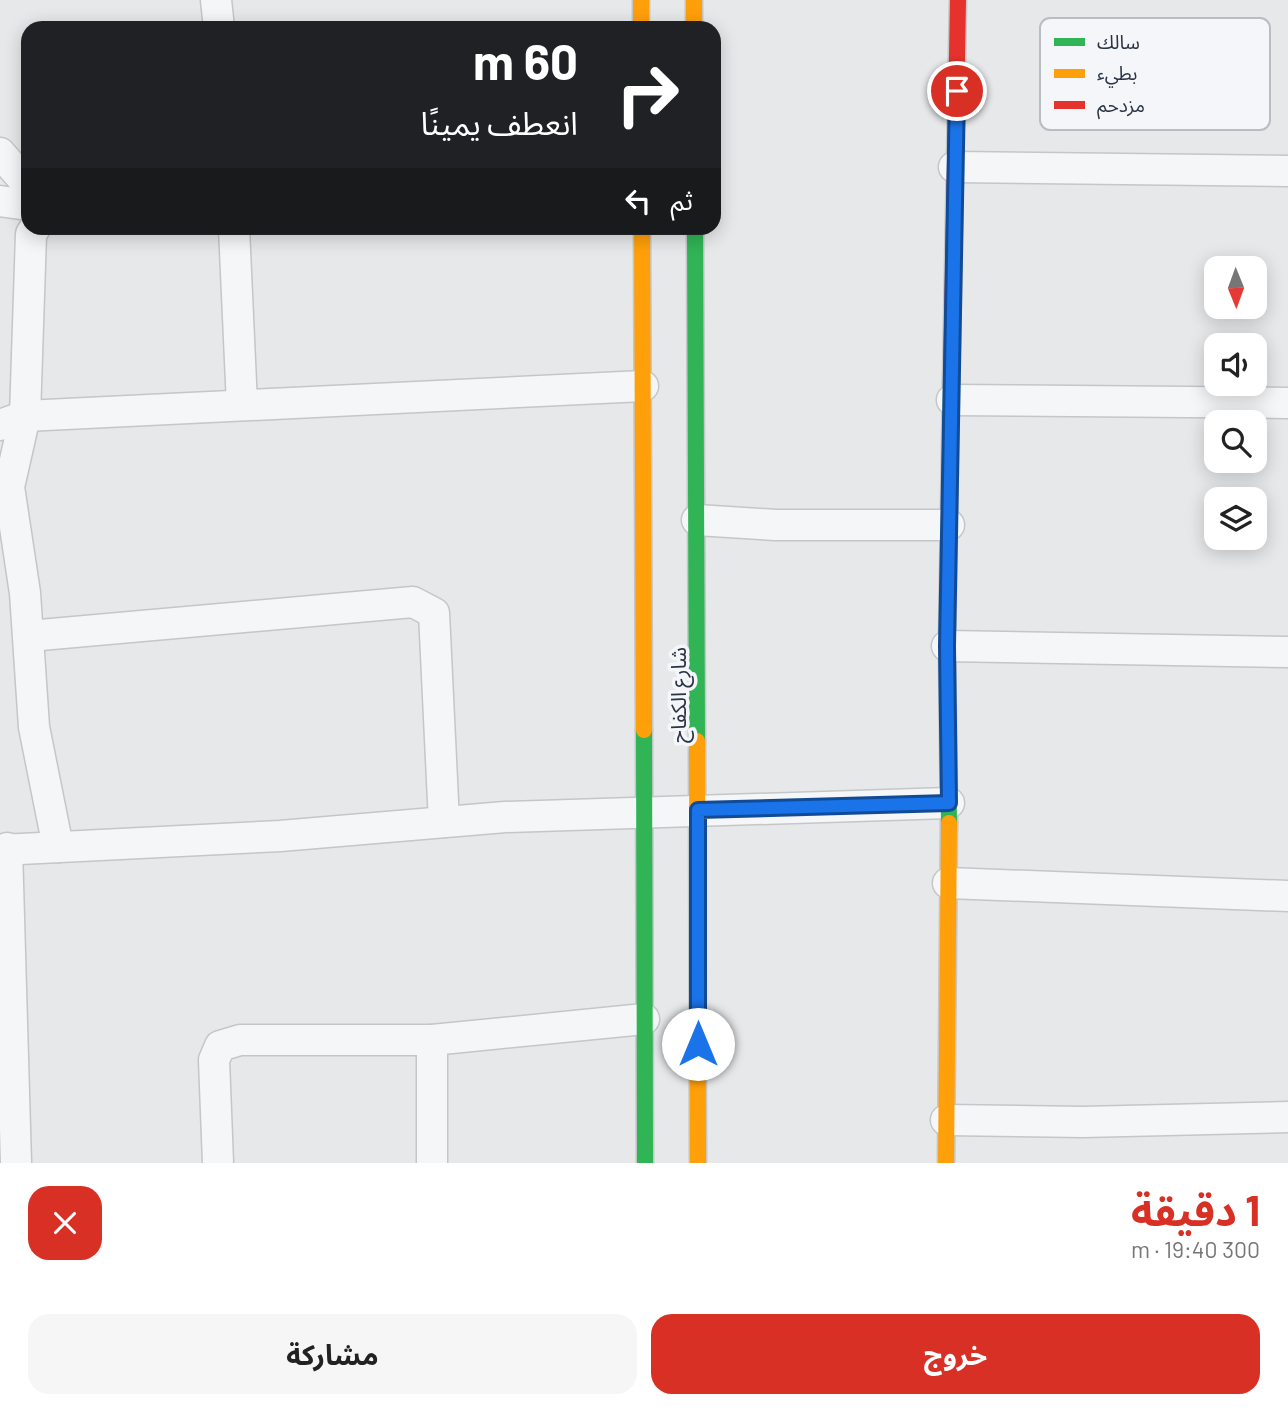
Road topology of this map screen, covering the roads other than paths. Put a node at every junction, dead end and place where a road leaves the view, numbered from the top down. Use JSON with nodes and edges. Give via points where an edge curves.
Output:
{"nodes":[{"id":1,"x":216,"y":0,"type":"edge"},
{"id":2,"x":641,"y":0,"type":"edge"},
{"id":3,"x":694,"y":0,"type":"edge"},
{"id":4,"x":958,"y":0,"type":"edge"},
{"id":5,"x":218,"y":21,"type":"edge"},
{"id":6,"x":641,"y":21,"type":"edge"},
{"id":7,"x":694,"y":21,"type":"edge"},
{"id":8,"x":0,"y":153,"type":"edge"},
{"id":9,"x":954,"y":167,"type":"junction"},
{"id":10,"x":1288,"y":171,"type":"edge"},
{"id":11,"x":21,"y":177,"type":"edge"},
{"id":12,"x":0,"y":201,"type":"edge"},
{"id":13,"x":21,"y":204,"type":"edge"},
{"id":14,"x":31,"y":235,"type":"edge"},
{"id":15,"x":234,"y":235,"type":"edge"},
{"id":16,"x":642,"y":235,"type":"edge"},
{"id":17,"x":695,"y":235,"type":"edge"},
{"id":18,"x":643,"y":386,"type":"junction"},
{"id":19,"x":952,"y":400,"type":"junction"},
{"id":20,"x":1288,"y":403,"type":"edge"},
{"id":21,"x":242,"y":405,"type":"junction"},
{"id":22,"x":12,"y":420,"type":"edge"},
{"id":23,"x":697,"y":520,"type":"junction"},
{"id":24,"x":949,"y":525,"type":"junction"},
{"id":25,"x":29,"y":636,"type":"junction"},
{"id":26,"x":947,"y":646,"type":"junction"},
{"id":27,"x":1288,"y":652,"type":"edge"},
{"id":28,"x":949,"y":803,"type":"junction"},
{"id":29,"x":698,"y":810,"type":"junction"},
{"id":30,"x":645,"y":812,"type":"junction"},
{"id":31,"x":444,"y":822,"type":"junction"},
{"id":32,"x":58,"y":847,"type":"junction"},
{"id":33,"x":4,"y":849,"type":"edge"},
{"id":34,"x":948,"y":883,"type":"junction"},
{"id":35,"x":1288,"y":896,"type":"edge"},
{"id":36,"x":644,"y":1019,"type":"junction"},
{"id":37,"x":432,"y":1040,"type":"junction"},
{"id":38,"x":7,"y":1056,"type":"edge"},
{"id":39,"x":1288,"y":1117,"type":"edge"},
{"id":40,"x":946,"y":1121,"type":"junction"},
{"id":41,"x":16,"y":1163,"type":"edge"},
{"id":42,"x":218,"y":1163,"type":"edge"},
{"id":43,"x":432,"y":1163,"type":"edge"},
{"id":44,"x":645,"y":1163,"type":"edge"},
{"id":45,"x":698,"y":1163,"type":"edge"},
{"id":46,"x":946,"y":1163,"type":"edge"}],
"edges":[{"from":1,"to":5,"type":"street"},
{"from":2,"to":6,"type":"street"},
{"from":3,"to":7,"type":"street"},
{"from":4,"to":9,"type":"street"},
{"from":8,"to":11,"type":"street"},
{"from":9,"to":10,"type":"street"},
{"from":9,"to":19,"type":"street"},
{"from":12,"to":13,"type":"street"},
{"from":14,"to":22,"type":"street"},
{"from":15,"to":21,"type":"street"},
{"from":16,"to":18,"type":"street","name":"شارع الكفاح"},
{"from":17,"to":23,"type":"street","name":"شارع الكفاح"},
{"from":18,"to":21,"type":"street"},
{"from":18,"to":30,"type":"street","name":"شارع الكفاح"},
{"from":19,"to":20,"type":"street"},
{"from":19,"to":24,"type":"street"},
{"from":21,"to":22,"type":"street"},
{"from":22,"to":25,"type":"street","via":[[9,487]]},
{"from":23,"to":24,"type":"street"},
{"from":23,"to":29,"type":"street","name":"شارع الكفاح"},
{"from":24,"to":26,"type":"street"},
{"from":25,"to":31,"type":"street","via":[[413,602],[434,613]]},
{"from":25,"to":32,"type":"street","via":[[34,727]]},
{"from":26,"to":27,"type":"street"},
{"from":26,"to":28,"type":"street"},
{"from":28,"to":29,"type":"street"},
{"from":28,"to":34,"type":"street"},
{"from":29,"to":30,"type":"street"},
{"from":29,"to":45,"type":"street","name":"شارع الكفاح"},
{"from":30,"to":31,"type":"street"},
{"from":30,"to":36,"type":"street","name":"شارع الكفاح"},
{"from":31,"to":32,"type":"street"},
{"from":32,"to":33,"type":"street"},
{"from":33,"to":38,"type":"street"},
{"from":34,"to":35,"type":"street"},
{"from":34,"to":40,"type":"street"},
{"from":36,"to":37,"type":"street"},
{"from":36,"to":44,"type":"street","name":"شارع الكفاح"},
{"from":37,"to":42,"type":"street","via":[[240,1040],[220,1046],[214,1060]]},
{"from":37,"to":43,"type":"street"},
{"from":38,"to":41,"type":"street"},
{"from":39,"to":40,"type":"street"},
{"from":40,"to":46,"type":"street"}]}
